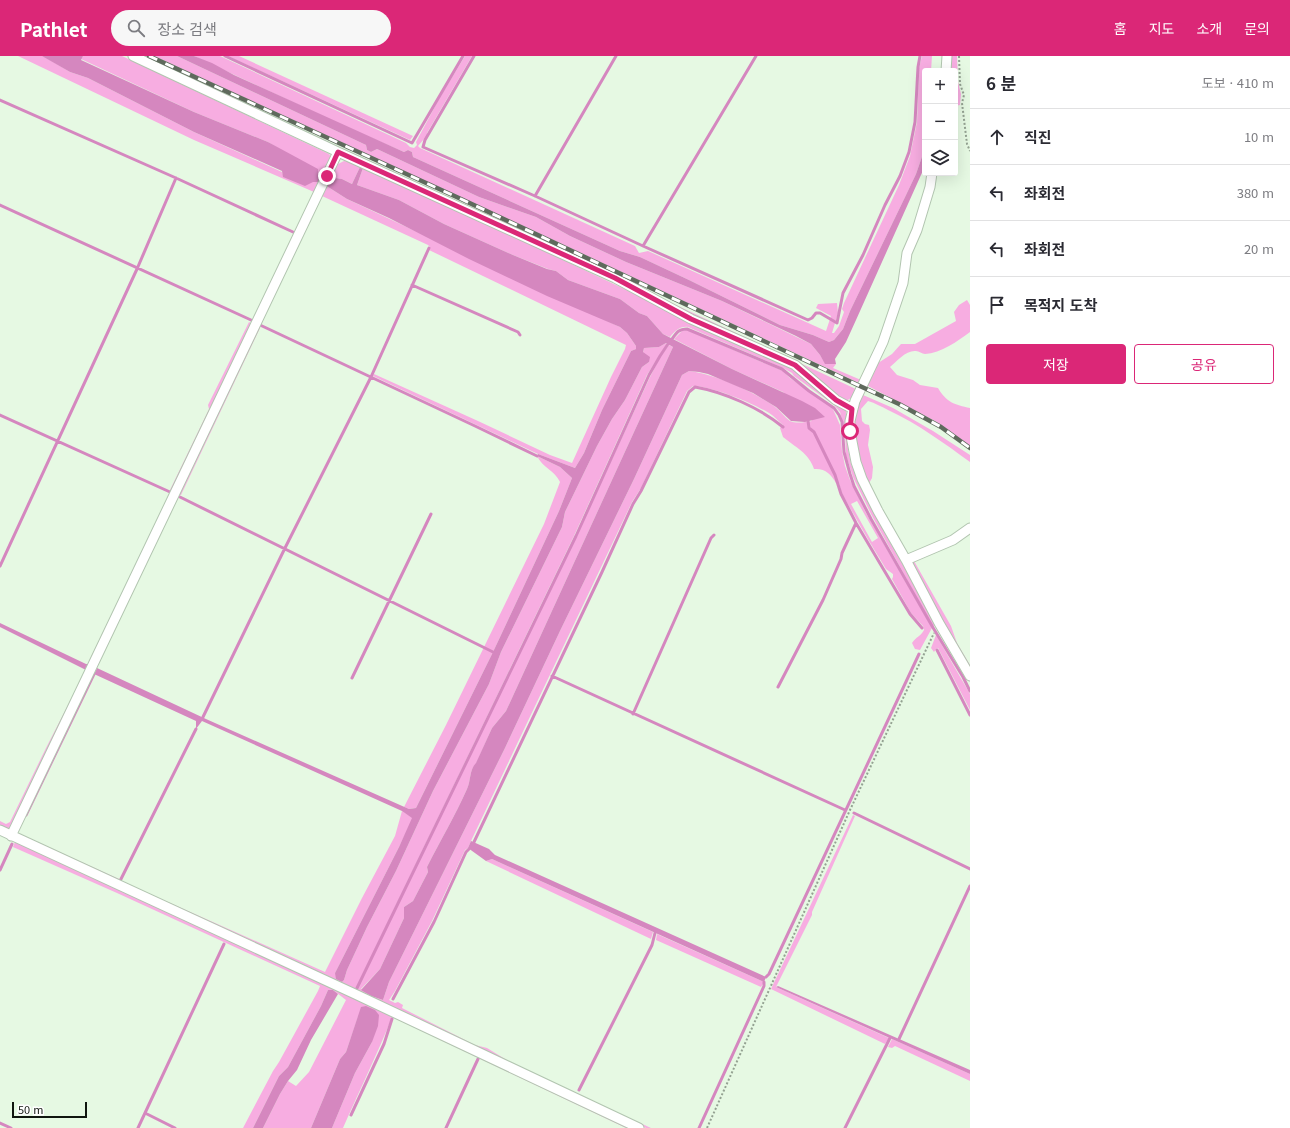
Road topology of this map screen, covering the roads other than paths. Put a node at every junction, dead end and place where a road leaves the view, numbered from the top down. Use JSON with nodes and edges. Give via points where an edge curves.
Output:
{"nodes":[{"id":1,"x":133,"y":56,"type":"edge"},
{"id":2,"x":947,"y":56,"type":"edge"},
{"id":3,"x":946,"y":68,"type":"edge"},
{"id":4,"x":338,"y":152,"type":"junction"},
{"id":5,"x":932,"y":176,"type":"edge"},
{"id":6,"x":852,"y":409,"type":"junction"},
{"id":7,"x":970,"y":528,"type":"edge"},
{"id":8,"x":906,"y":560,"type":"junction"},
{"id":9,"x":970,"y":676,"type":"edge"},
{"id":10,"x":0,"y":830,"type":"edge"},
{"id":11,"x":11,"y":836,"type":"junction"},
{"id":12,"x":639,"y":1128,"type":"edge"}],
"edges":[{"from":1,"to":4,"type":"street"},
{"from":2,"to":3,"type":"street"},
{"from":4,"to":6,"type":"street","via":[[615,278],[691,319],[795,365],[836,400]]},
{"from":4,"to":11,"type":"street"},
{"from":5,"to":6,"type":"street","via":[[908,253],[903,283],[883,342]]},
{"from":6,"to":8,"type":"street","via":[[850,431],[862,479]]},
{"from":7,"to":8,"type":"street","via":[[953,540]]},
{"from":8,"to":9,"type":"street"},
{"from":10,"to":11,"type":"street"},
{"from":11,"to":12,"type":"street"}]}
